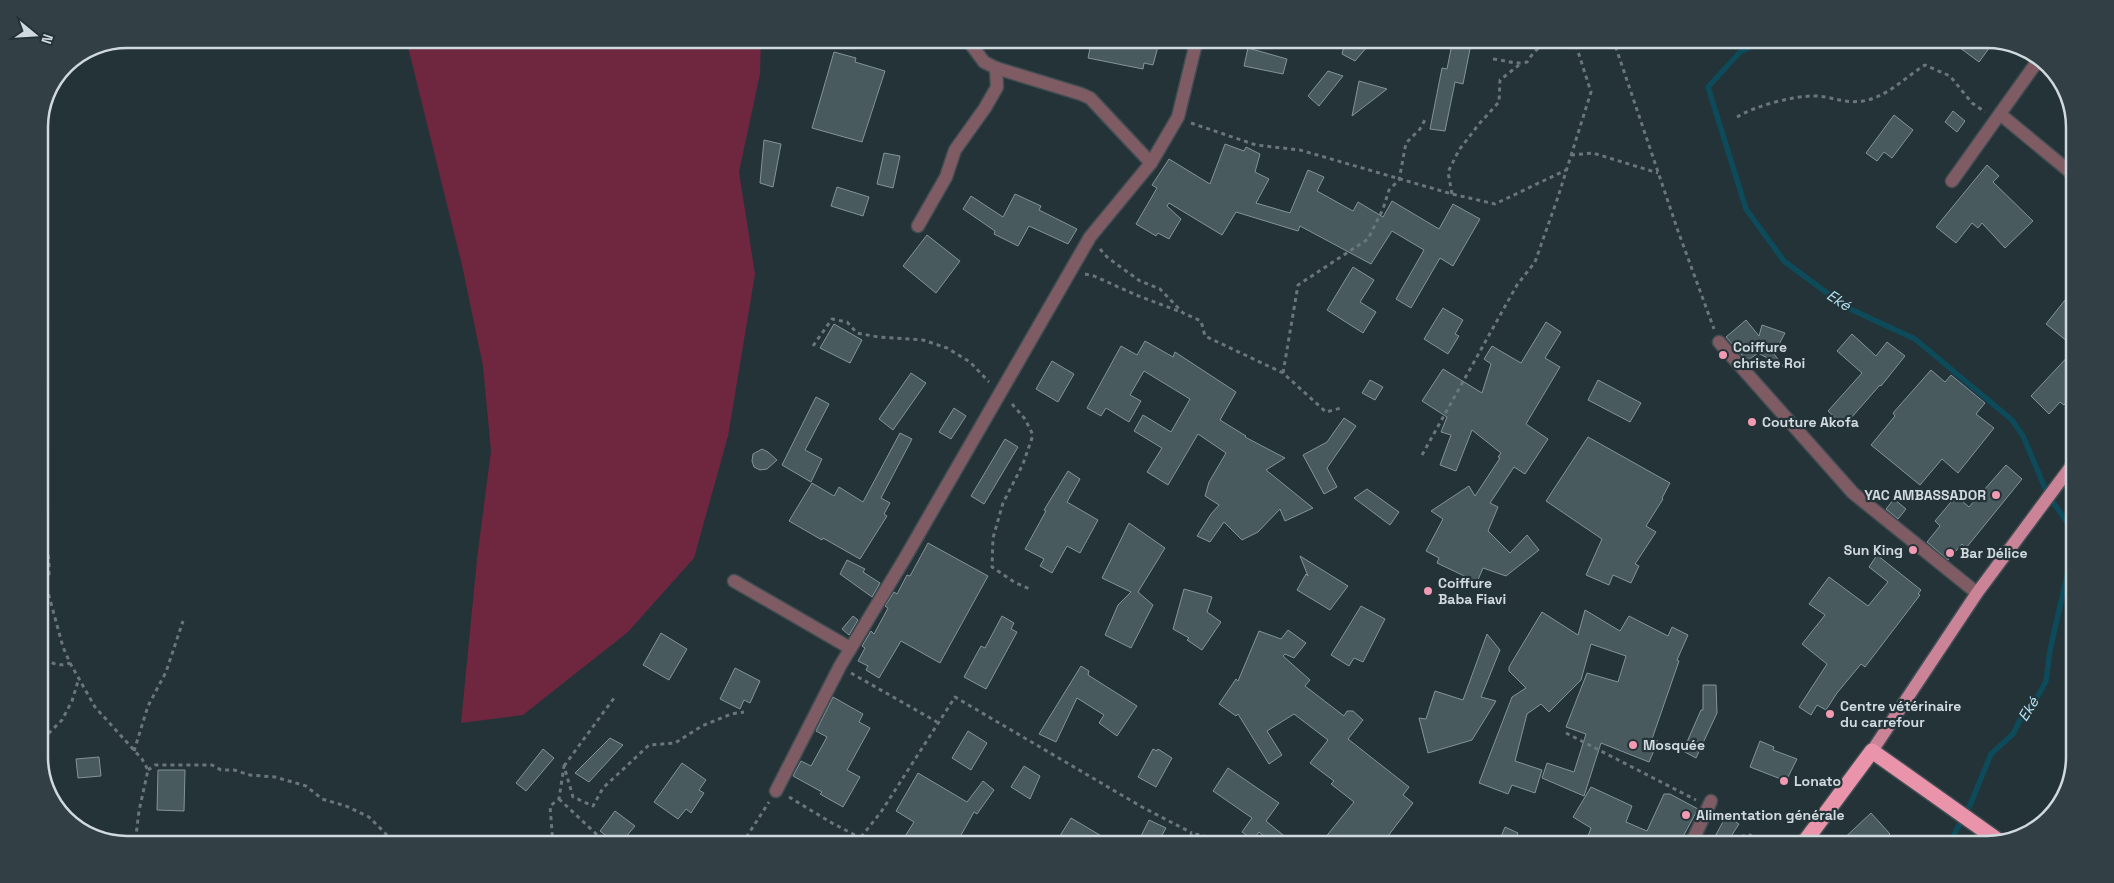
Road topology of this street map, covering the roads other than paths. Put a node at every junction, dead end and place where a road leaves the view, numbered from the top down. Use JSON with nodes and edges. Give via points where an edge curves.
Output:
{"nodes":[{"id":1,"x":973,"y":47,"type":"edge"},
{"id":2,"x":1195,"y":47,"type":"edge"},
{"id":3,"x":2036,"y":64,"type":"edge"},
{"id":4,"x":996,"y":68,"type":"junction"},
{"id":5,"x":2000,"y":114,"type":"junction"},
{"id":6,"x":1151,"y":164,"type":"junction"},
{"id":7,"x":2066,"y":169,"type":"edge"},
{"id":8,"x":1952,"y":181,"type":"dead end"},
{"id":9,"x":918,"y":226,"type":"dead end"},
{"id":10,"x":1719,"y":342,"type":"road end"},
{"id":11,"x":2066,"y":473,"type":"edge"},
{"id":12,"x":734,"y":581,"type":"dead end"},
{"id":13,"x":1977,"y":593,"type":"junction"},
{"id":14,"x":850,"y":648,"type":"junction"},
{"id":15,"x":1872,"y":751,"type":"junction"},
{"id":16,"x":776,"y":791,"type":"road end"},
{"id":17,"x":1710,"y":804,"type":"road end"},
{"id":18,"x":1695,"y":836,"type":"edge"},
{"id":19,"x":1809,"y":836,"type":"edge"},
{"id":20,"x":1991,"y":836,"type":"edge"}],
"edges":[{"from":1,"to":4,"type":"street","via":[[984,62]]},
{"from":2,"to":6,"type":"street","via":[[1178,117]]},
{"from":3,"to":5,"type":"street"},
{"from":4,"to":6,"type":"street","via":[[1090,98]]},
{"from":4,"to":9,"type":"street","via":[[997,86],[955,150],[946,177]]},
{"from":5,"to":7,"type":"street"},
{"from":5,"to":8,"type":"street"},
{"from":6,"to":14,"type":"street","via":[[1090,237]]},
{"from":10,"to":13,"type":"street","via":[[1853,493]]},
{"from":11,"to":13,"type":"main road"},
{"from":12,"to":14,"type":"street"},
{"from":13,"to":15,"type":"main road"},
{"from":14,"to":16,"type":"street"},
{"from":15,"to":19,"type":"highway"},
{"from":15,"to":20,"type":"highway"},
{"from":17,"to":18,"type":"street"}]}
